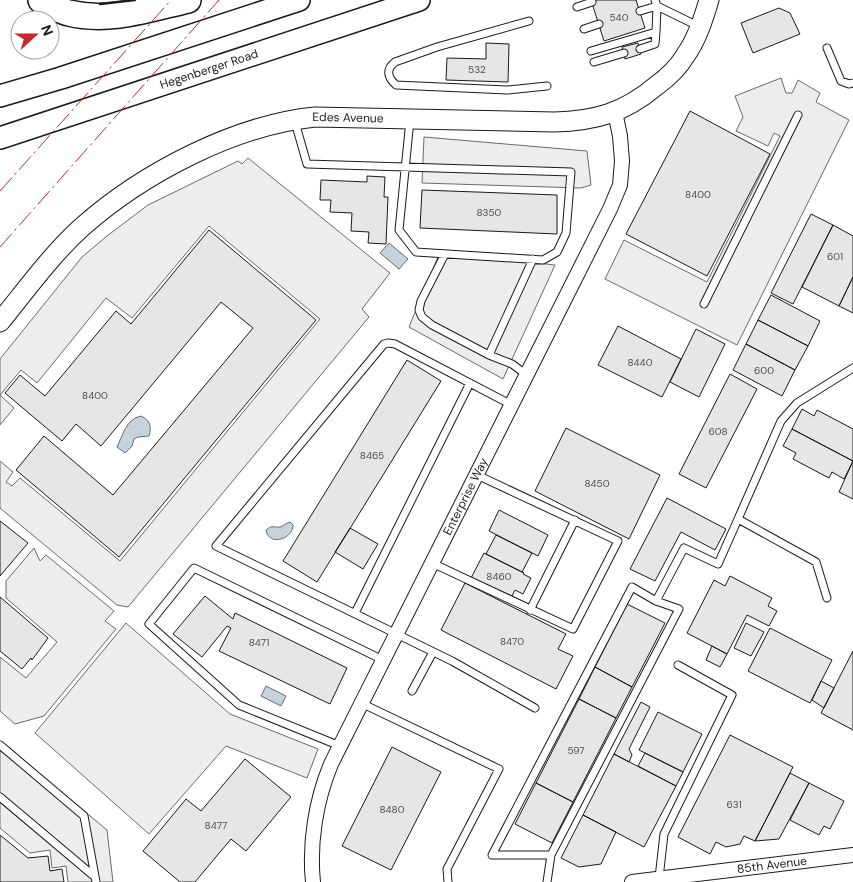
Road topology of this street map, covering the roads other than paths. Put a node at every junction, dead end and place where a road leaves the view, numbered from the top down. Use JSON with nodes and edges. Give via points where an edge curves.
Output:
{"nodes":[{"id":1,"x":41,"y":0,"type":"edge"},
{"id":2,"x":188,"y":0,"type":"edge"},
{"id":3,"x":299,"y":0,"type":"edge"},
{"id":4,"x":419,"y":0,"type":"edge"},
{"id":5,"x":709,"y":0,"type":"edge"},
{"id":6,"x":592,"y":2,"type":"dead end"},
{"id":7,"x":656,"y":3,"type":"edge"},
{"id":8,"x":577,"y":7,"type":"dead end"},
{"id":9,"x":640,"y":11,"type":"dead end"},
{"id":10,"x":529,"y":21,"type":"dead end"},
{"id":11,"x":599,"y":24,"type":"dead end"},
{"id":12,"x":701,"y":27,"type":"junction"},
{"id":13,"x":584,"y":28,"type":"dead end"},
{"id":14,"x":656,"y":32,"type":"junction"},
{"id":15,"x":827,"y":48,"type":"dead end"},
{"id":16,"x":640,"y":49,"type":"dead end"},
{"id":17,"x":591,"y":51,"type":"dead end"},
{"id":18,"x":624,"y":53,"type":"dead end"},
{"id":19,"x":594,"y":62,"type":"dead end"},
{"id":20,"x":853,"y":83,"type":"edge"},
{"id":21,"x":548,"y":86,"type":"dead end"},
{"id":22,"x":0,"y":96,"type":"edge"},
{"id":23,"x":615,"y":112,"type":"junction"},
{"id":24,"x":798,"y":115,"type":"dead end"},
{"id":25,"x":410,"y":118,"type":"junction"},
{"id":26,"x":294,"y":119,"type":"junction"},
{"id":27,"x":0,"y":138,"type":"edge"},
{"id":28,"x":406,"y":166,"type":"junction"},
{"id":29,"x":445,"y":254,"type":"junction"},
{"id":30,"x":533,"y":259,"type":"junction"},
{"id":31,"x":704,"y":304,"type":"dead end"},
{"id":32,"x":0,"y":322,"type":"edge"},
{"id":33,"x":489,"y":355,"type":"junction"},
{"id":34,"x":853,"y":368,"type":"edge"},
{"id":35,"x":527,"y":375,"type":"junction"},
{"id":36,"x":470,"y":383,"type":"junction"},
{"id":37,"x":512,"y":405,"type":"junction"},
{"id":38,"x":476,"y":475,"type":"junction"},
{"id":39,"x":738,"y":519,"type":"junction"},
{"id":40,"x":575,"y":520,"type":"junction"},
{"id":41,"x":432,"y":563,"type":"junction"},
{"id":42,"x":827,"y":598,"type":"dead end"},
{"id":43,"x":656,"y":601,"type":"junction"},
{"id":44,"x":530,"y":610,"type":"junction"},
{"id":45,"x":355,"y":613,"type":"junction"},
{"id":46,"x":396,"y":634,"type":"junction"},
{"id":47,"x":433,"y":652,"type":"junction"},
{"id":48,"x":383,"y":660,"type":"junction"},
{"id":49,"x":678,"y":665,"type":"dead end"},
{"id":50,"x":412,"y":690,"type":"dead end"},
{"id":51,"x":362,"y":703,"type":"junction"},
{"id":52,"x":535,"y":708,"type":"dead end"},
{"id":53,"x":0,"y":745,"type":"edge"},
{"id":54,"x":340,"y":746,"type":"junction"},
{"id":55,"x":0,"y":797,"type":"edge"},
{"id":56,"x":551,"y":855,"type":"junction"},
{"id":57,"x":853,"y":855,"type":"edge"},
{"id":58,"x":658,"y":878,"type":"junction"},
{"id":59,"x":96,"y":880,"type":"edge"},
{"id":60,"x":313,"y":882,"type":"edge"},
{"id":61,"x":448,"y":882,"type":"edge"},
{"id":62,"x":546,"y":882,"type":"edge"},
{"id":63,"x":632,"y":882,"type":"edge"}],
"edges":[{"from":1,"to":2,"type":"highway","via":[[68,13],[102,18]]},
{"from":3,"to":22,"type":"main road"},
{"from":4,"to":27,"type":"main road","name":"Hegenberger Road"},
{"from":5,"to":12,"type":"street","name":"Edes Avenue"},
{"from":6,"to":8,"type":"lane"},
{"from":7,"to":9,"type":"lane"},
{"from":7,"to":12,"type":"lane"},
{"from":7,"to":14,"type":"lane"},
{"from":10,"to":21,"type":"lane","via":[[395,62],[388,73],[390,80],[396,85],[507,90]]},
{"from":11,"to":13,"type":"lane"},
{"from":12,"to":23,"type":"street","name":"Edes Avenue","via":[[685,57],[665,79],[643,97]]},
{"from":14,"to":16,"type":"lane","via":[[655,44]]},
{"from":14,"to":17,"type":"lane"},
{"from":15,"to":20,"type":"lane","via":[[841,81]]},
{"from":18,"to":19,"type":"lane"},
{"from":23,"to":25,"type":"street","name":"Edes Avenue","via":[[575,121]]},
{"from":23,"to":35,"type":"street","name":"Enterprise Way","via":[[622,153],[620,185]]},
{"from":24,"to":31,"type":"lane"},
{"from":25,"to":26,"type":"street","name":"Edes Avenue"},
{"from":25,"to":28,"type":"lane"},
{"from":26,"to":28,"type":"lane","via":[[307,164]]},
{"from":26,"to":32,"type":"street","name":"Edes Avenue","via":[[258,127],[199,152],[156,173],[119,198],[82,228]]},
{"from":28,"to":29,"type":"lane","via":[[399,230],[416,252]]},
{"from":28,"to":30,"type":"lane","via":[[571,172],[566,233],[557,252],[543,260]]},
{"from":29,"to":30,"type":"lane"},
{"from":29,"to":33,"type":"lane","via":[[419,310],[426,321]]},
{"from":30,"to":33,"type":"lane"},
{"from":33,"to":35,"type":"lane","via":[[512,364]]},
{"from":34,"to":39,"type":"lane","via":[[797,403],[781,421]]},
{"from":35,"to":37,"type":"street","name":"Enterprise Way"},
{"from":36,"to":37,"type":"lane"},
{"from":36,"to":45,"type":"lane"},
{"from":36,"to":45,"type":"lane","via":[[395,344],[384,344],[216,546]]},
{"from":37,"to":38,"type":"street","name":"Enterprise Way"},
{"from":38,"to":40,"type":"lane"},
{"from":38,"to":41,"type":"street","name":"Enterprise Way"},
{"from":39,"to":42,"type":"lane","via":[[816,562]]},
{"from":39,"to":43,"type":"lane","via":[[718,564],[684,548]]},
{"from":40,"to":44,"type":"lane"},
{"from":40,"to":44,"type":"lane","via":[[618,541],[573,630]]},
{"from":41,"to":44,"type":"lane"},
{"from":41,"to":46,"type":"street","name":"Enterprise Way"},
{"from":43,"to":56,"type":"lane","via":[[679,609]]},
{"from":43,"to":56,"type":"lane","via":[[632,587],[492,855]]},
{"from":45,"to":46,"type":"lane"},
{"from":46,"to":47,"type":"lane"},
{"from":46,"to":48,"type":"street","name":"Enterprise Way"},
{"from":47,"to":50,"type":"lane"},
{"from":47,"to":52,"type":"lane"},
{"from":48,"to":51,"type":"street","name":"Enterprise Way"},
{"from":48,"to":54,"type":"lane","via":[[194,568],[149,624],[239,705]]},
{"from":49,"to":58,"type":"lane","via":[[732,695],[664,834]]},
{"from":51,"to":54,"type":"street","name":"Enterprise Way"},
{"from":51,"to":61,"type":"lane","via":[[499,769],[447,869]]},
{"from":53,"to":59,"type":"lane","via":[[84,816]]},
{"from":54,"to":60,"type":"street","name":"Enterprise Way","via":[[325,778],[317,809]]},
{"from":55,"to":59,"type":"lane"},
{"from":56,"to":62,"type":"lane"},
{"from":57,"to":58,"type":"street","name":"85th Avenue"},
{"from":58,"to":63,"type":"street","name":"85th Avenue"}]}
